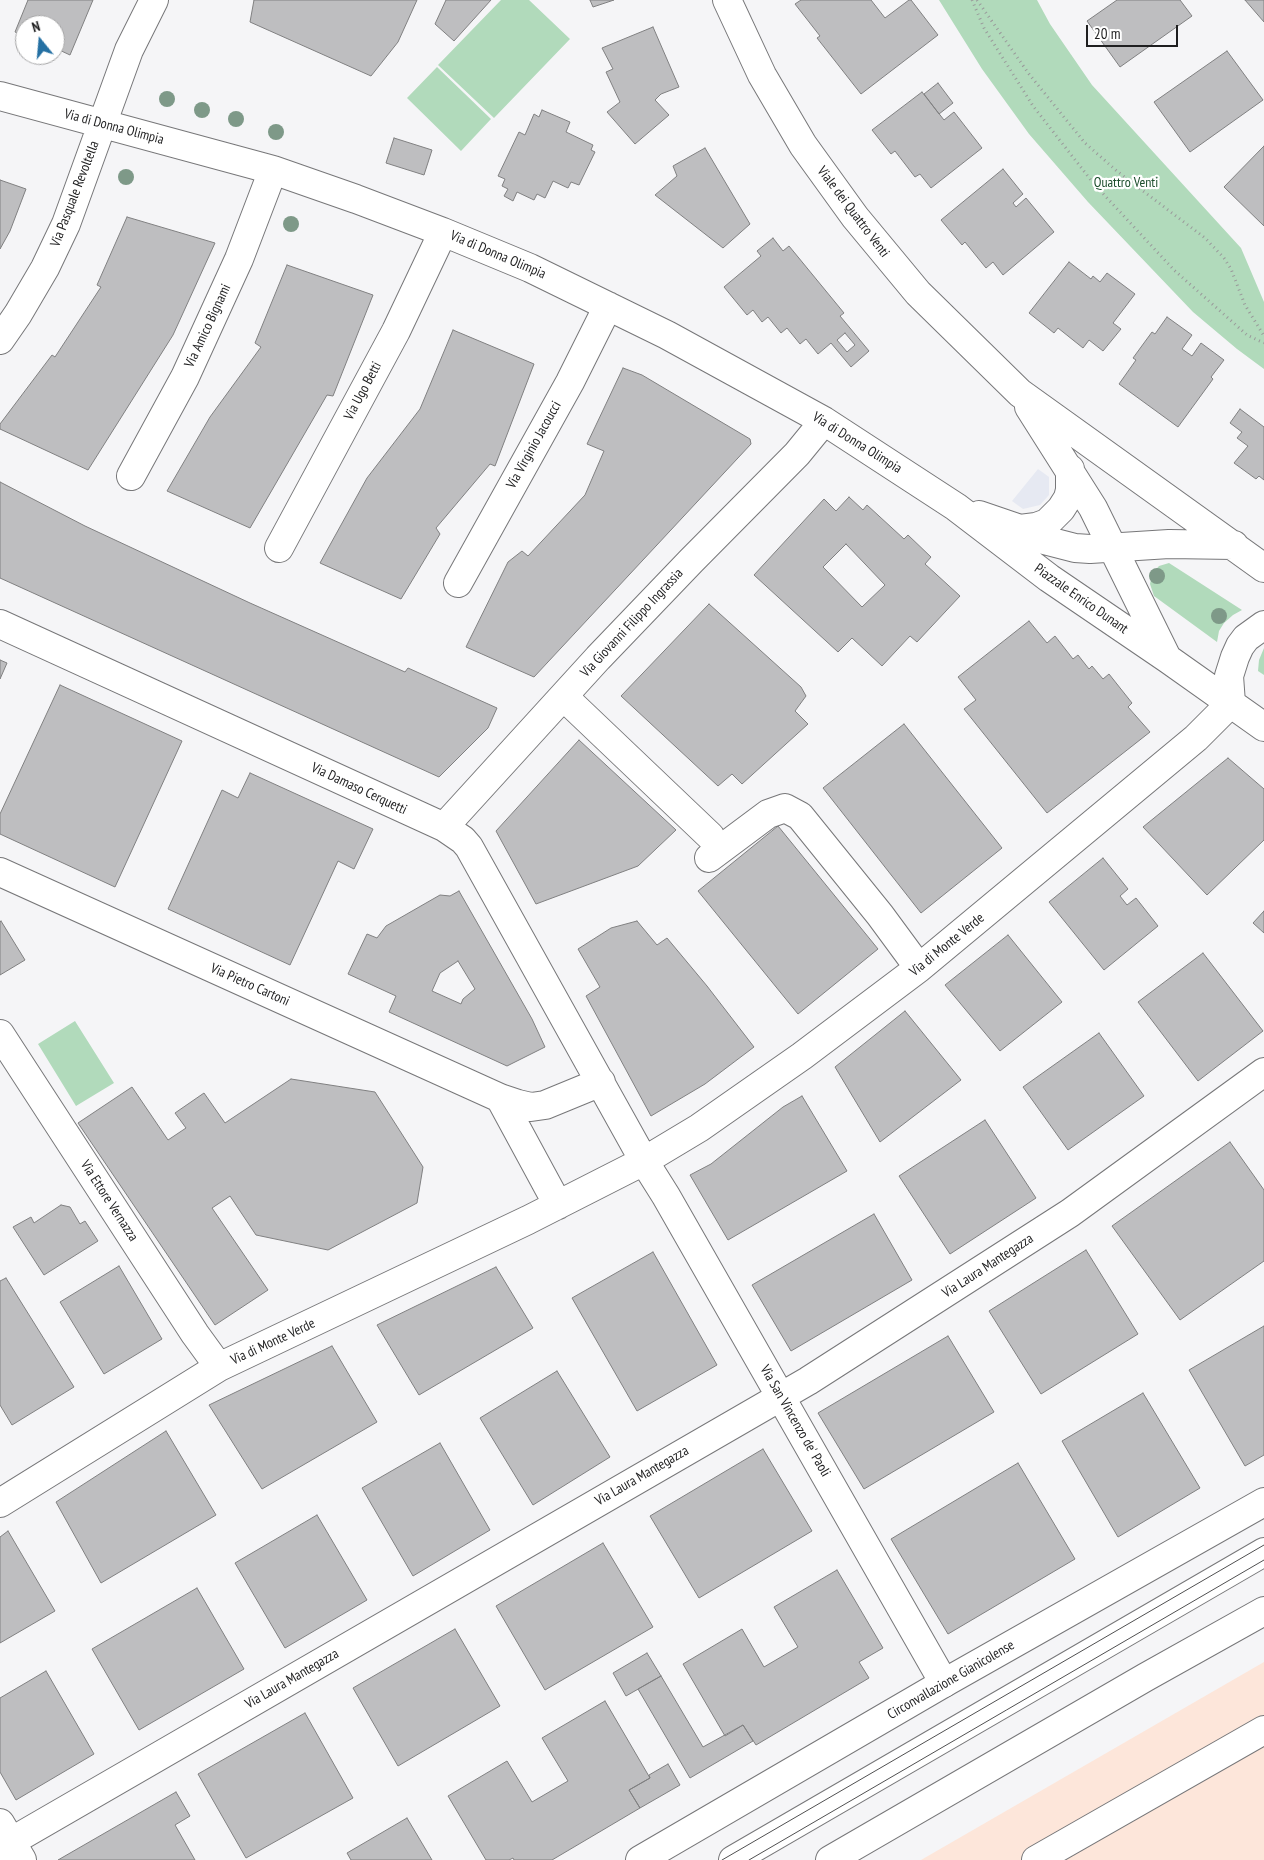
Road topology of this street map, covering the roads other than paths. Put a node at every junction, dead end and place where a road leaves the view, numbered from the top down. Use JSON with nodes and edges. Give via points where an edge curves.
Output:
{"nodes":[{"id":1,"x":154,"y":0,"type":"edge"},
{"id":2,"x":727,"y":0,"type":"edge"},
{"id":3,"x":0,"y":96,"type":"edge"},
{"id":4,"x":102,"y":124,"type":"junction"},
{"id":5,"x":273,"y":170,"type":"junction"},
{"id":6,"x":443,"y":232,"type":"junction"},
{"id":7,"x":608,"y":306,"type":"junction"},
{"id":8,"x":0,"y":340,"type":"edge"},
{"id":9,"x":1020,"y":393,"type":"junction"},
{"id":10,"x":824,"y":421,"type":"junction"},
{"id":11,"x":1070,"y":469,"type":"junction"},
{"id":12,"x":131,"y":476,"type":"dead end"},
{"id":13,"x":956,"y":507,"type":"junction"},
{"id":14,"x":1020,"y":529,"type":"junction"},
{"id":15,"x":1234,"y":545,"type":"junction"},
{"id":16,"x":1114,"y":547,"type":"junction"},
{"id":17,"x":279,"y":548,"type":"dead end"},
{"id":18,"x":1264,"y":568,"type":"edge"},
{"id":19,"x":458,"y":582,"type":"dead end"},
{"id":20,"x":0,"y":624,"type":"edge"},
{"id":21,"x":1264,"y":625,"type":"edge"},
{"id":22,"x":1168,"y":659,"type":"junction"},
{"id":23,"x":564,"y":697,"type":"junction"},
{"id":24,"x":1230,"y":704,"type":"junction"},
{"id":25,"x":1264,"y":727,"type":"edge"},
{"id":26,"x":444,"y":827,"type":"junction"},
{"id":27,"x":0,"y":872,"type":"edge"},
{"id":28,"x":919,"y":968,"type":"junction"},
{"id":29,"x":0,"y":1034,"type":"edge"},
{"id":30,"x":1264,"y":1072,"type":"edge"},
{"id":31,"x":601,"y":1082,"type":"junction"},
{"id":32,"x":500,"y":1098,"type":"junction"},
{"id":33,"x":644,"y":1160,"type":"junction"},
{"id":34,"x":558,"y":1205,"type":"junction"},
{"id":35,"x":219,"y":1367,"type":"junction"},
{"id":36,"x":780,"y":1397,"type":"junction"},
{"id":37,"x":1264,"y":1502,"type":"edge"},
{"id":38,"x":0,"y":1503,"type":"edge"},
{"id":39,"x":1264,"y":1552,"type":"edge"},
{"id":40,"x":1264,"y":1611,"type":"edge"},
{"id":41,"x":944,"y":1683,"type":"junction"},
{"id":42,"x":1264,"y":1730,"type":"edge"},
{"id":43,"x":8,"y":1843,"type":"edge"},
{"id":44,"x":640,"y":1860,"type":"edge"},
{"id":45,"x":733,"y":1860,"type":"edge"},
{"id":46,"x":830,"y":1860,"type":"edge"},
{"id":47,"x":1036,"y":1860,"type":"edge"}],
"edges":[{"from":1,"to":4,"type":"street","name":"Via Pasquale Revoltella","via":[[129,50]]},
{"from":2,"to":9,"type":"street","name":"Viale dei Quattro Venti","via":[[780,107],[840,197],[918,293]]},
{"from":3,"to":4,"type":"street","name":"Via di Donna Olimpia"},
{"from":4,"to":5,"type":"street","name":"Via di Donna Olimpia"},
{"from":4,"to":8,"type":"street","name":"Via Pasquale Revoltella","via":[[57,245]]},
{"from":5,"to":6,"type":"street","name":"Via di Donna Olimpia"},
{"from":5,"to":12,"type":"street","name":"Via Amico Bignami","via":[[239,259],[185,377]]},
{"from":6,"to":7,"type":"street","name":"Via di Donna Olimpia","via":[[530,268]]},
{"from":6,"to":17,"type":"street","name":"Via Ugo Betti","via":[[396,331]]},
{"from":7,"to":10,"type":"street","name":"Via di Donna Olimpia"},
{"from":7,"to":19,"type":"street","name":"Via Virginio Jacoucci"},
{"from":9,"to":11,"type":"street"},
{"from":9,"to":15,"type":"street"},
{"from":10,"to":13,"type":"street","name":"Via di Donna Olimpia"},
{"from":10,"to":23,"type":"street","name":"Via Giovanni Filippo Ingrassia","via":[[797,454]]},
{"from":11,"to":14,"type":"street","via":[[1070,490],[1061,509],[1046,523]]},
{"from":11,"to":16,"type":"street"},
{"from":13,"to":14,"type":"street"},
{"from":13,"to":22,"type":"street","name":"Piazzale Enrico Dunant","via":[[1049,578]]},
{"from":14,"to":16,"type":"street","via":[[1060,545],[1090,549]]},
{"from":15,"to":16,"type":"street"},
{"from":15,"to":18,"type":"street"},
{"from":16,"to":22,"type":"street"},
{"from":20,"to":26,"type":"street","name":"Via Damaso Cerquetti"},
{"from":21,"to":24,"type":"street","via":[[1246,638],[1235,657],[1230,676]]},
{"from":22,"to":24,"type":"street","name":"Piazzale Enrico Dunant"},
{"from":23,"to":26,"type":"street","name":"Via Giovanni Filippo Ingrassia"},
{"from":23,"to":28,"type":"street","via":[[710,847],[768,814],[785,808],[800,816]]},
{"from":24,"to":25,"type":"street","name":"Piazzale Enrico Dunant"},
{"from":24,"to":28,"type":"street","name":"Via di Monte Verde","via":[[1196,738]]},
{"from":26,"to":31,"type":"street","name":"Via Damaso Cerquetti","via":[[463,840],[474,854]]},
{"from":27,"to":32,"type":"street","name":"Via Pietro Cartoni"},
{"from":28,"to":33,"type":"street","name":"Via di Monte Verde","via":[[749,1095]]},
{"from":29,"to":35,"type":"street","name":"Via Ettore Vernazza"},
{"from":30,"to":36,"type":"street","name":"Via Laura Mantegazza","via":[[1070,1213]]},
{"from":31,"to":32,"type":"street","name":"Via Pietro Cartoni","via":[[545,1105],[531,1107]]},
{"from":31,"to":33,"type":"street","name":"Via San Vincenzo de' Paoli"},
{"from":32,"to":34,"type":"street"},
{"from":33,"to":34,"type":"street","name":"Via di Monte Verde"},
{"from":33,"to":36,"type":"street","name":"Via San Vincenzo de' Paoli"},
{"from":34,"to":35,"type":"street","name":"Via di Monte Verde"},
{"from":35,"to":38,"type":"street","name":"Via di Monte Verde"},
{"from":36,"to":41,"type":"street","name":"Via San Vincenzo de' Paoli"},
{"from":36,"to":43,"type":"street","name":"Via Laura Mantegazza"},
{"from":37,"to":41,"type":"street","name":"Circonvallazione Gianicolense"},
{"from":39,"to":45,"type":"street"},
{"from":40,"to":46,"type":"street"},
{"from":41,"to":44,"type":"street","name":"Circonvallazione Gianicolense"},
{"from":42,"to":47,"type":"street"}]}
